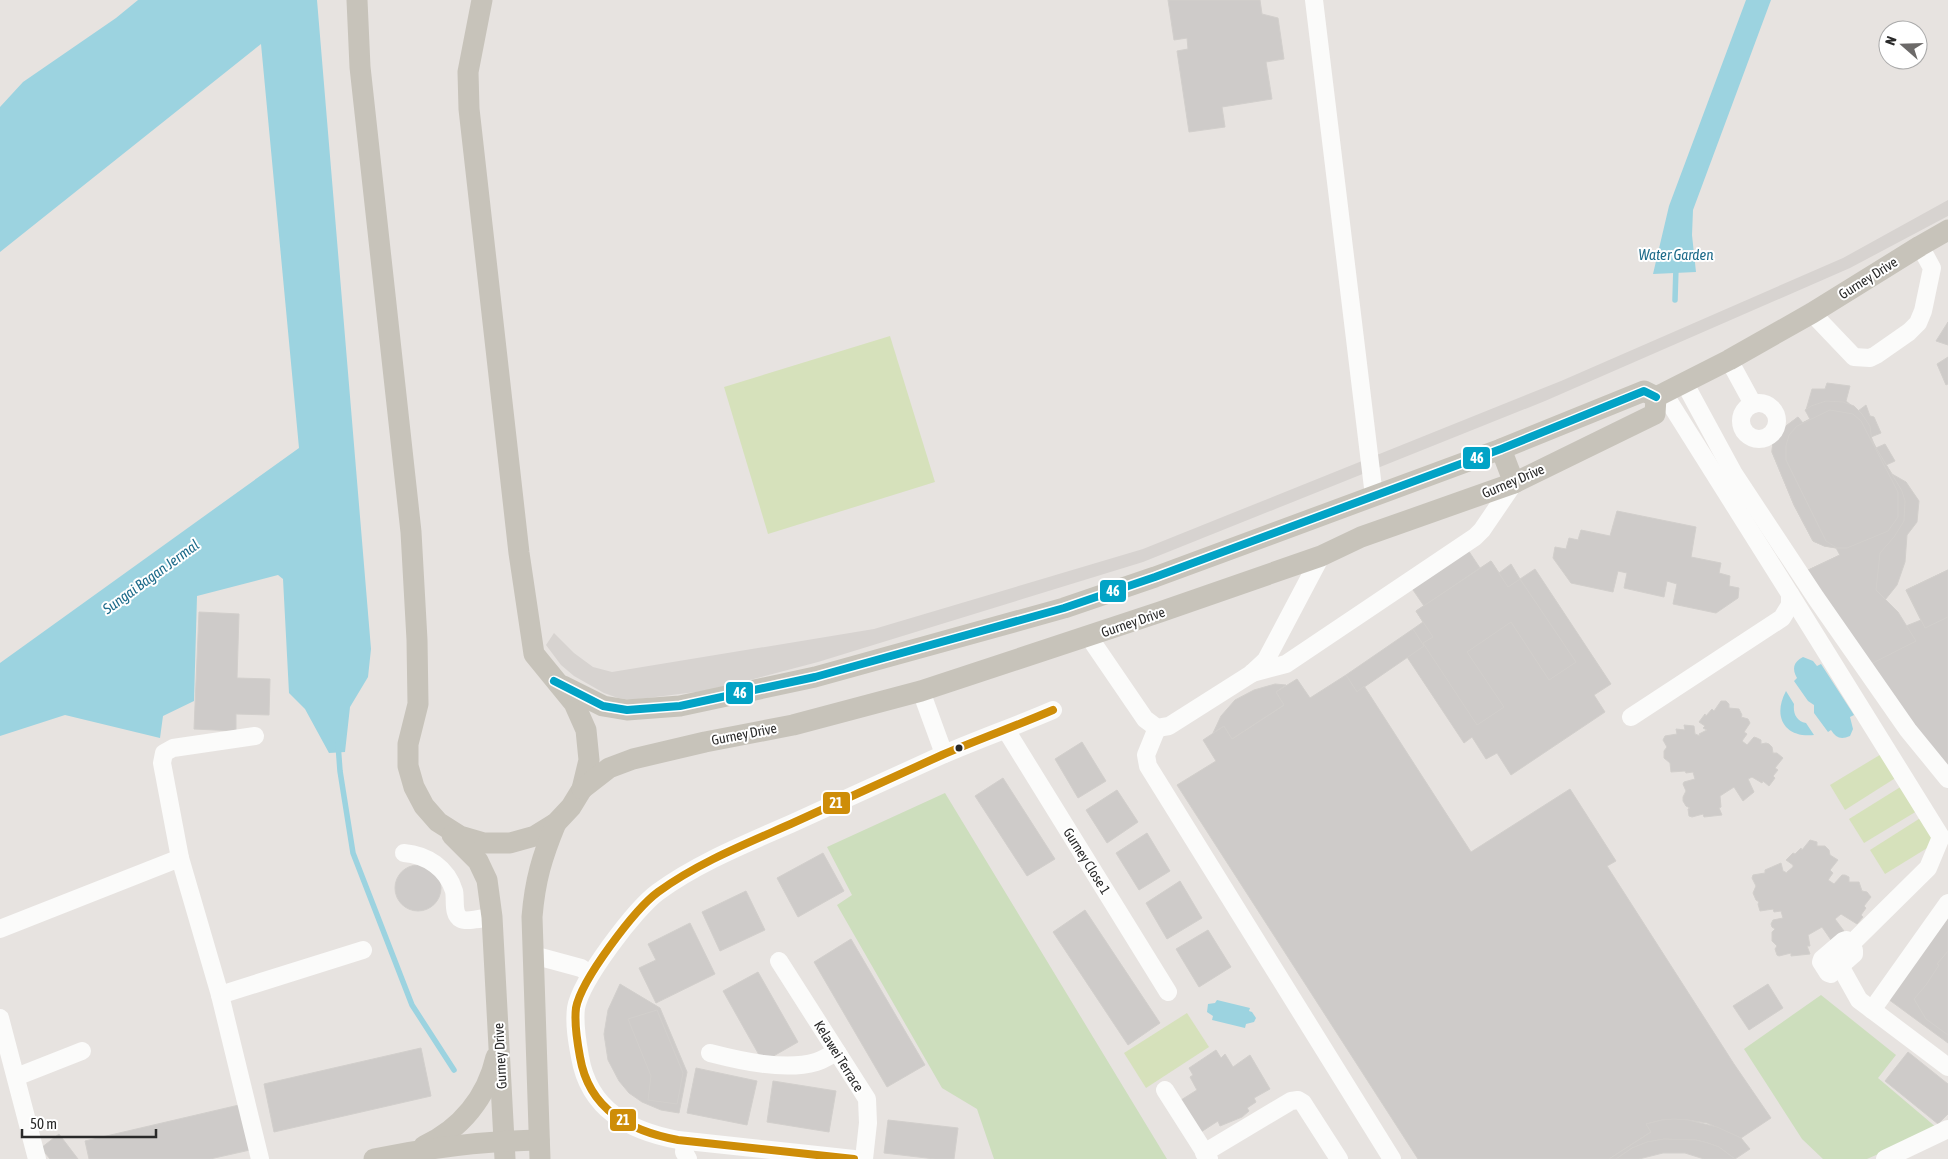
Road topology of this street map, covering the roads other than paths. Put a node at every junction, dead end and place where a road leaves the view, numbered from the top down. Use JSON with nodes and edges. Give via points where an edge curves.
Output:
{"nodes":[{"id":1,"x":357,"y":0,"type":"edge"},
{"id":2,"x":362,"y":0,"type":"edge"},
{"id":3,"x":466,"y":0,"type":"edge"},
{"id":4,"x":482,"y":0,"type":"edge"},
{"id":5,"x":1314,"y":0,"type":"edge"},
{"id":6,"x":476,"y":33,"type":"junction"},
{"id":7,"x":360,"y":67,"type":"junction"},
{"id":8,"x":1947,"y":233,"type":"edge"},
{"id":9,"x":1920,"y":246,"type":"junction"},
{"id":10,"x":1812,"y":313,"type":"junction"},
{"id":11,"x":1729,"y":360,"type":"junction"},
{"id":12,"x":1684,"y":382,"type":"junction"},
{"id":13,"x":1660,"y":395,"type":"junction"},
{"id":14,"x":1753,"y":404,"type":"dead end"},
{"id":15,"x":1501,"y":449,"type":"junction"},
{"id":16,"x":1514,"y":483,"type":"junction"},
{"id":17,"x":1374,"y":496,"type":"junction"},
{"id":18,"x":1321,"y":556,"type":"junction"},
{"id":19,"x":1790,"y":594,"type":"junction"},
{"id":20,"x":1089,"y":637,"type":"junction"},
{"id":21,"x":1251,"y":674,"type":"junction"},
{"id":22,"x":554,"y":681,"type":"junction"},
{"id":23,"x":921,"y":691,"type":"junction"},
{"id":24,"x":1053,"y":710,"type":"dead end"},
{"id":25,"x":1630,"y":717,"type":"dead end"},
{"id":26,"x":1157,"y":728,"type":"junction"},
{"id":27,"x":1006,"y":730,"type":"junction"},
{"id":28,"x":255,"y":736,"type":"dead end"},
{"id":29,"x":944,"y":754,"type":"junction"},
{"id":30,"x":1948,"y":779,"type":"edge"},
{"id":31,"x":582,"y":789,"type":"junction"},
{"id":32,"x":438,"y":822,"type":"junction"},
{"id":33,"x":556,"y":823,"type":"junction"},
{"id":34,"x":404,"y":853,"type":"dead end"},
{"id":35,"x":180,"y":858,"type":"junction"},
{"id":36,"x":1948,"y":903,"type":"edge"},
{"id":37,"x":492,"y":917,"type":"junction"},
{"id":38,"x":0,"y":929,"type":"edge"},
{"id":39,"x":363,"y":950,"type":"dead end"},
{"id":40,"x":533,"y":955,"type":"junction"},
{"id":41,"x":779,"y":961,"type":"dead end"},
{"id":42,"x":590,"y":974,"type":"junction"},
{"id":43,"x":1168,"y":992,"type":"dead end"},
{"id":44,"x":220,"y":995,"type":"junction"},
{"id":45,"x":1872,"y":1010,"type":"junction"},
{"id":46,"x":0,"y":1018,"type":"edge"},
{"id":47,"x":499,"y":1042,"type":"junction"},
{"id":48,"x":82,"y":1051,"type":"dead end"},
{"id":49,"x":837,"y":1052,"type":"junction"},
{"id":50,"x":710,"y":1053,"type":"dead end"},
{"id":51,"x":1948,"y":1067,"type":"edge"},
{"id":52,"x":16,"y":1077,"type":"junction"},
{"id":53,"x":1165,"y":1090,"type":"dead end"},
{"id":54,"x":1947,"y":1130,"type":"edge"},
{"id":55,"x":685,"y":1141,"type":"junction"},
{"id":56,"x":540,"y":1149,"type":"edge"},
{"id":57,"x":505,"y":1150,"type":"edge"},
{"id":58,"x":412,"y":1152,"type":"junction"},
{"id":59,"x":1206,"y":1156,"type":"edge"},
{"id":60,"x":37,"y":1159,"type":"edge"},
{"id":61,"x":260,"y":1159,"type":"edge"},
{"id":62,"x":374,"y":1159,"type":"edge"},
{"id":63,"x":688,"y":1159,"type":"edge"},
{"id":64,"x":854,"y":1159,"type":"edge"},
{"id":65,"x":864,"y":1159,"type":"edge"},
{"id":66,"x":1339,"y":1159,"type":"edge"},
{"id":67,"x":1392,"y":1159,"type":"edge"},
{"id":68,"x":1885,"y":1159,"type":"edge"}],
"edges":[{"from":1,"to":7,"type":"main road"},
{"from":2,"to":7,"type":"main road"},
{"from":3,"to":6,"type":"main road"},
{"from":4,"to":6,"type":"main road"},
{"from":5,"to":17,"type":"street"},
{"from":6,"to":22,"type":"main road","via":[[468,72],[469,109],[519,553],[534,654]]},
{"from":7,"to":32,"type":"main road","via":[[411,532],[418,704],[408,744],[408,766],[424,806]]},
{"from":8,"to":9,"type":"main road","name":"Gurney Drive"},
{"from":9,"to":10,"type":"main road","name":"Gurney Drive"},
{"from":9,"to":10,"type":"street","via":[[1932,268],[1918,323],[1876,355],[1870,358],[1854,356]]},
{"from":10,"to":11,"type":"main road","name":"Gurney Drive"},
{"from":11,"to":12,"type":"main road","name":"Gurney Drive"},
{"from":11,"to":14,"type":"street"},
{"from":12,"to":13,"type":"main road","name":"Gurney Drive"},
{"from":12,"to":30,"type":"street","via":[[1734,474],[1810,590],[1908,730]]},
{"from":13,"to":15,"type":"main road","name":"Gurney Drive","via":[[1644,391]]},
{"from":13,"to":16,"type":"main road","name":"Gurney Drive","via":[[1655,414]]},
{"from":13,"to":19,"type":"street"},
{"from":15,"to":16,"type":"main road"},
{"from":15,"to":17,"type":"main road","name":"Gurney Drive"},
{"from":16,"to":18,"type":"main road","name":"Gurney Drive","via":[[1361,537]]},
{"from":16,"to":21,"type":"street","via":[[1475,536],[1286,664]]},
{"from":17,"to":22,"type":"main road","name":"Gurney Drive","via":[[1064,608],[815,677],[680,706],[627,710],[603,706]]},
{"from":18,"to":20,"type":"main road","name":"Gurney Drive"},
{"from":18,"to":21,"type":"street","via":[[1266,660]]},
{"from":19,"to":25,"type":"street","via":[[1790,605],[1782,618]]},
{"from":19,"to":45,"type":"street","via":[[1941,838],[1928,868],[1850,945],[1843,941],[1821,962],[1832,974],[1840,966],[1855,995]]},
{"from":20,"to":23,"type":"main road","name":"Gurney Drive"},
{"from":20,"to":26,"type":"street","via":[[1145,718]]},
{"from":21,"to":26,"type":"street","via":[[1175,723]]},
{"from":22,"to":31,"type":"main road","via":[[574,703],[586,730],[589,760]]},
{"from":23,"to":29,"type":"street"},
{"from":23,"to":31,"type":"main road","name":"Gurney Drive","via":[[793,725],[633,759],[609,768]]},
{"from":24,"to":27,"type":"street"},
{"from":26,"to":67,"type":"street","via":[[1146,755],[1148,766]]},
{"from":27,"to":29,"type":"street"},
{"from":27,"to":43,"type":"street","name":"Gurney Close 1"},
{"from":28,"to":35,"type":"street","via":[[173,748],[164,753],[162,763]]},
{"from":29,"to":42,"type":"street","via":[[709,861],[678,879],[656,893]]},
{"from":31,"to":33,"type":"main road"},
{"from":32,"to":33,"type":"main road","via":[[460,836],[484,843],[518,841],[535,836]]},
{"from":32,"to":37,"type":"main road","name":"Gurney Drive","via":[[478,861],[487,880]]},
{"from":33,"to":40,"type":"main road","via":[[535,884]]},
{"from":34,"to":37,"type":"street","via":[[425,857],[444,873],[454,890],[459,919]]},
{"from":35,"to":38,"type":"street"},
{"from":35,"to":44,"type":"street"},
{"from":36,"to":45,"type":"street"},
{"from":37,"to":47,"type":"main road","name":"Gurney Drive"},
{"from":39,"to":44,"type":"street"},
{"from":40,"to":42,"type":"street","via":[[581,968]]},
{"from":40,"to":56,"type":"main road"},
{"from":41,"to":49,"type":"street","name":"Kelawei Terrace"},
{"from":42,"to":55,"type":"street","via":[[576,1007],[576,1034],[585,1080],[597,1099],[616,1117],[655,1136]]},
{"from":44,"to":61,"type":"street"},
{"from":45,"to":51,"type":"street"},
{"from":46,"to":52,"type":"street"},
{"from":47,"to":57,"type":"main road","name":"Gurney Drive"},
{"from":47,"to":58,"type":"main road","via":[[493,1071],[462,1121],[439,1139]]},
{"from":48,"to":52,"type":"street"},
{"from":49,"to":50,"type":"street","via":[[816,1062],[790,1066],[741,1061]]},
{"from":49,"to":65,"type":"street","name":"Kelawei Terrace","via":[[867,1099]]},
{"from":52,"to":60,"type":"street"},
{"from":53,"to":59,"type":"street"},
{"from":54,"to":68,"type":"street"},
{"from":55,"to":63,"type":"street","via":[[684,1152]]},
{"from":55,"to":64,"type":"street"},
{"from":56,"to":57,"type":"main road"},
{"from":57,"to":58,"type":"main road"},
{"from":58,"to":62,"type":"main road"},
{"from":59,"to":66,"type":"street","via":[[1291,1101],[1298,1100]]}]}
